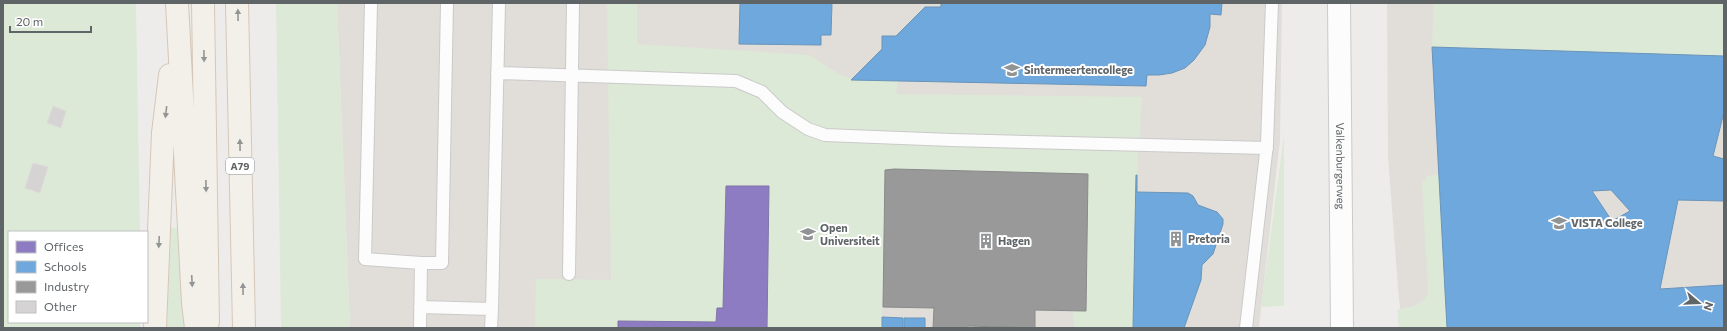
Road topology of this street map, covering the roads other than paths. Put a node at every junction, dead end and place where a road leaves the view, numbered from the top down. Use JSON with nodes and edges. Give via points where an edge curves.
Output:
{"nodes":[{"id":1,"x":203,"y":3,"type":"edge"},
{"id":2,"x":237,"y":3,"type":"edge"},
{"id":3,"x":372,"y":3,"type":"edge"},
{"id":4,"x":446,"y":3,"type":"edge"},
{"id":5,"x":498,"y":3,"type":"edge"},
{"id":6,"x":573,"y":3,"type":"edge"},
{"id":7,"x":1272,"y":3,"type":"edge"},
{"id":8,"x":1339,"y":3,"type":"edge"},
{"id":9,"x":177,"y":10,"type":"edge"},
{"id":10,"x":497,"y":73,"type":"junction"},
{"id":11,"x":571,"y":75,"type":"junction"},
{"id":12,"x":1266,"y":148,"type":"junction"},
{"id":13,"x":421,"y":263,"type":"junction"},
{"id":14,"x":569,"y":274,"type":"dead end"},
{"id":15,"x":420,"y":307,"type":"junction"},
{"id":16,"x":492,"y":309,"type":"junction"},
{"id":17,"x":155,"y":328,"type":"edge"},
{"id":18,"x":196,"y":328,"type":"edge"},
{"id":19,"x":208,"y":328,"type":"edge"},
{"id":20,"x":244,"y":328,"type":"edge"},
{"id":21,"x":420,"y":328,"type":"edge"},
{"id":22,"x":492,"y":328,"type":"edge"},
{"id":23,"x":1246,"y":328,"type":"edge"},
{"id":24,"x":1342,"y":328,"type":"edge"}],
"edges":[{"from":1,"to":19,"type":"main road","one_way":true},
{"from":20,"to":2,"type":"main road","number":"A79","one_way":true},
{"from":3,"to":13,"type":"lane","via":[[365,259]]},
{"from":4,"to":13,"type":"lane","via":[[442,263]]},
{"from":5,"to":10,"type":"lane"},
{"from":6,"to":11,"type":"lane"},
{"from":7,"to":12,"type":"lane"},
{"from":8,"to":24,"type":"street","name":"Valkenburgerweg"},
{"from":9,"to":17,"type":"main road","one_way":true,"via":[[164,133]]},
{"from":9,"to":18,"type":"main road","one_way":true},
{"from":10,"to":11,"type":"lane"},
{"from":10,"to":16,"type":"lane"},
{"from":11,"to":12,"type":"lane","via":[[736,81],[762,92],[782,112],[808,129],[825,135]]},
{"from":11,"to":14,"type":"lane"},
{"from":12,"to":23,"type":"lane"},
{"from":13,"to":15,"type":"lane"},
{"from":15,"to":16,"type":"lane"},
{"from":15,"to":21,"type":"lane"},
{"from":16,"to":22,"type":"lane"}]}
